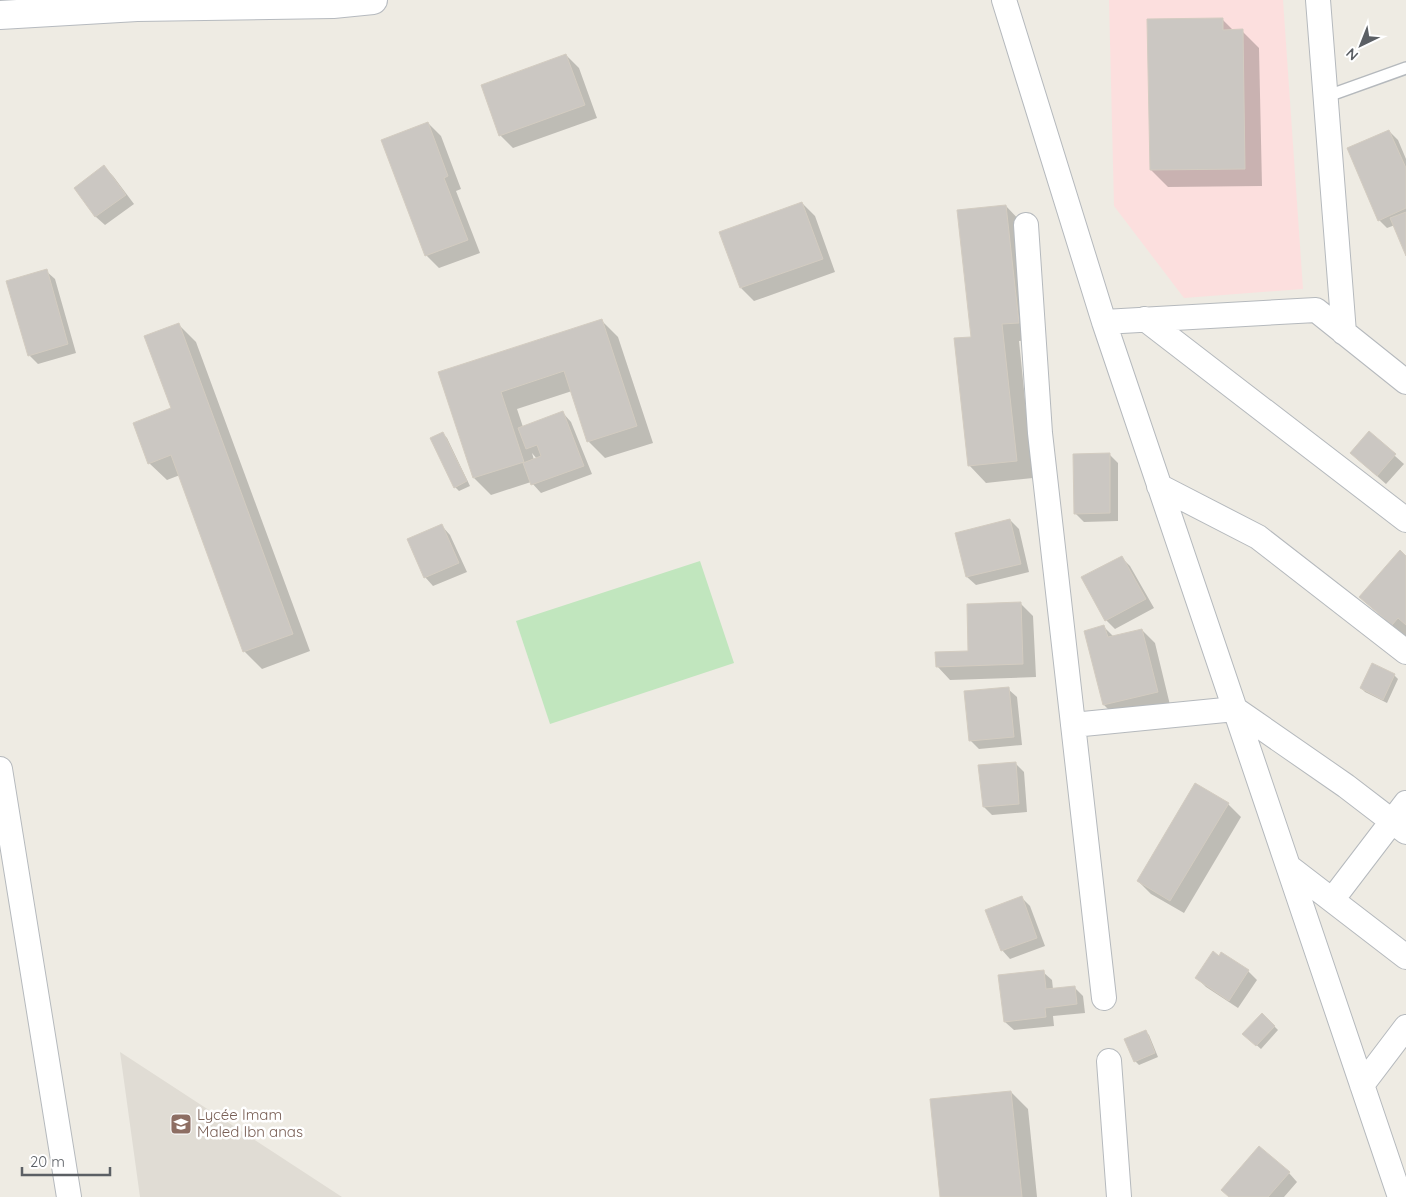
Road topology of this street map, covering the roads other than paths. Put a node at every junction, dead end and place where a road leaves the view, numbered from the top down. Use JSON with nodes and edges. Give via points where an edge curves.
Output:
{"nodes":[{"id":1,"x":373,"y":0,"type":"edge"},
{"id":2,"x":1004,"y":0,"type":"edge"},
{"id":3,"x":1318,"y":0,"type":"edge"},
{"id":4,"x":332,"y":2,"type":"edge"},
{"id":5,"x":136,"y":3,"type":"edge"},
{"id":6,"x":0,"y":15,"type":"edge"},
{"id":7,"x":1406,"y":68,"type":"edge"},
{"id":8,"x":1326,"y":97,"type":"junction"},
{"id":9,"x":1026,"y":225,"type":"dead end"},
{"id":10,"x":1145,"y":320,"type":"junction"},
{"id":11,"x":1104,"y":322,"type":"junction"},
{"id":12,"x":1344,"y":333,"type":"junction"},
{"id":13,"x":1406,"y":382,"type":"edge"},
{"id":14,"x":1159,"y":486,"type":"junction"},
{"id":15,"x":1406,"y":520,"type":"edge"},
{"id":16,"x":1406,"y":652,"type":"edge"},
{"id":17,"x":1235,"y":709,"type":"junction"},
{"id":18,"x":1073,"y":725,"type":"junction"},
{"id":19,"x":0,"y":769,"type":"edge"},
{"id":20,"x":1401,"y":819,"type":"edge"},
{"id":21,"x":1288,"y":867,"type":"junction"},
{"id":22,"x":1332,"y":900,"type":"junction"},
{"id":23,"x":1406,"y":956,"type":"edge"},
{"id":24,"x":1104,"y":998,"type":"dead end"},
{"id":25,"x":1406,"y":1028,"type":"edge"},
{"id":26,"x":1109,"y":1061,"type":"dead end"},
{"id":27,"x":1362,"y":1085,"type":"junction"},
{"id":28,"x":69,"y":1197,"type":"edge"},
{"id":29,"x":1119,"y":1197,"type":"edge"},
{"id":30,"x":1400,"y":1197,"type":"edge"}],
"edges":[{"from":1,"to":4,"type":"main road"},
{"from":2,"to":11,"type":"street"},
{"from":3,"to":8,"type":"street"},
{"from":4,"to":5,"type":"main road"},
{"from":5,"to":6,"type":"main road"},
{"from":7,"to":8,"type":"lane"},
{"from":8,"to":12,"type":"street"},
{"from":9,"to":18,"type":"street","via":[[1040,433]]},
{"from":10,"to":11,"type":"street"},
{"from":10,"to":12,"type":"street","via":[[1316,310]]},
{"from":10,"to":15,"type":"street"},
{"from":11,"to":14,"type":"street"},
{"from":12,"to":13,"type":"street"},
{"from":14,"to":16,"type":"street","via":[[1258,537]]},
{"from":14,"to":17,"type":"street"},
{"from":17,"to":18,"type":"street"},
{"from":17,"to":20,"type":"street","via":[[1346,786]]},
{"from":17,"to":21,"type":"street"},
{"from":18,"to":24,"type":"street"},
{"from":19,"to":28,"type":"street"},
{"from":20,"to":22,"type":"street"},
{"from":21,"to":22,"type":"street"},
{"from":21,"to":27,"type":"street"},
{"from":22,"to":23,"type":"street"},
{"from":25,"to":27,"type":"street"},
{"from":26,"to":29,"type":"street"},
{"from":27,"to":30,"type":"street"}]}
